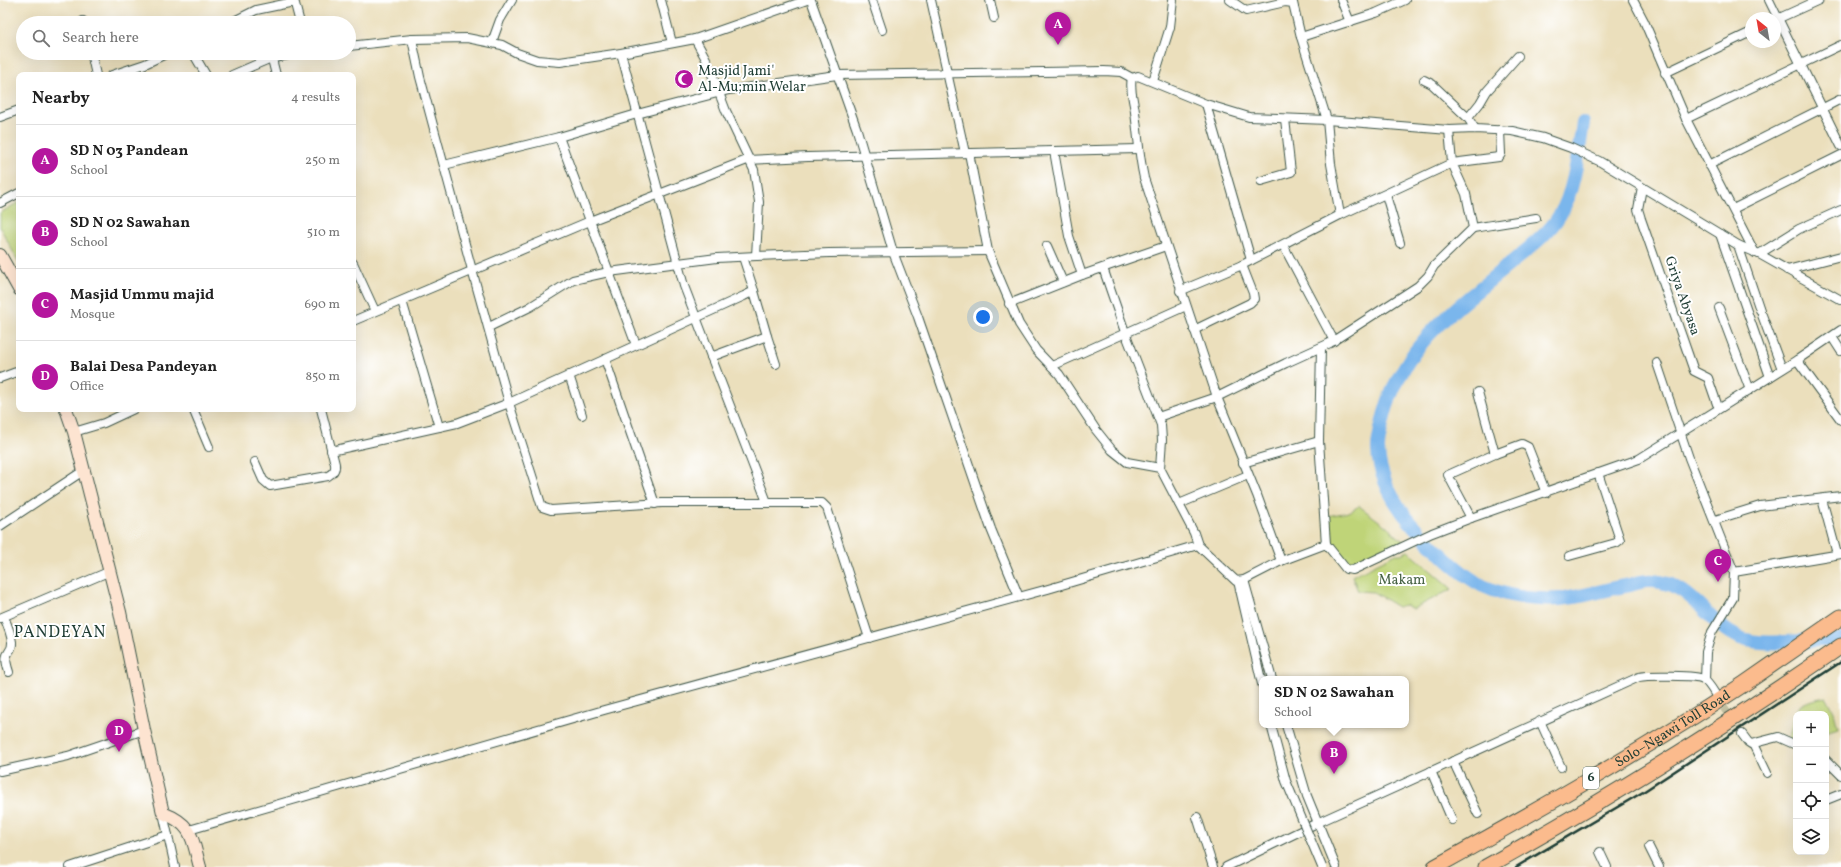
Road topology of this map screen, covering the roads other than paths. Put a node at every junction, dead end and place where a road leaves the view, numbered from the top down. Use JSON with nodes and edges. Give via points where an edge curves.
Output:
{"nodes":[{"id":1,"x":512,"y":0,"type":"edge"},
{"id":2,"x":661,"y":0,"type":"edge"},
{"id":3,"x":807,"y":0,"type":"edge"},
{"id":4,"x":811,"y":0,"type":"edge"},
{"id":5,"x":872,"y":0,"type":"edge"},
{"id":6,"x":932,"y":0,"type":"edge"},
{"id":7,"x":990,"y":0,"type":"edge"},
{"id":8,"x":1173,"y":0,"type":"edge"},
{"id":9,"x":1230,"y":0,"type":"edge"},
{"id":10,"x":1340,"y":0,"type":"edge"},
{"id":11,"x":1405,"y":0,"type":"edge"},
{"id":12,"x":1633,"y":0,"type":"edge"},
{"id":13,"x":1768,"y":0,"type":"edge"},
{"id":14,"x":1819,"y":0,"type":"edge"},
{"id":15,"x":294,"y":1,"type":"edge"},
{"id":16,"x":1260,"y":4,"type":"edge"},
{"id":17,"x":1774,"y":12,"type":"edge"},
{"id":18,"x":244,"y":16,"type":"edge"},
{"id":19,"x":298,"y":16,"type":"edge"},
{"id":20,"x":1781,"y":17,"type":"edge"},
{"id":21,"x":994,"y":18,"type":"dead end"},
{"id":22,"x":1350,"y":22,"type":"junction"},
{"id":23,"x":1781,"y":27,"type":"edge"},
{"id":24,"x":882,"y":30,"type":"dead end"},
{"id":25,"x":1745,"y":35,"type":"edge"},
{"id":26,"x":1301,"y":37,"type":"junction"},
{"id":27,"x":412,"y":39,"type":"junction"},
{"id":28,"x":695,"y":39,"type":"junction"},
{"id":29,"x":492,"y":42,"type":"junction"},
{"id":30,"x":672,"y":43,"type":"junction"},
{"id":31,"x":356,"y":45,"type":"edge"},
{"id":32,"x":1841,"y":45,"type":"edge"},
{"id":33,"x":621,"y":53,"type":"junction"},
{"id":34,"x":1518,"y":56,"type":"dead end"},
{"id":35,"x":93,"y":60,"type":"edge"},
{"id":36,"x":153,"y":60,"type":"edge"},
{"id":37,"x":197,"y":60,"type":"edge"},
{"id":38,"x":270,"y":60,"type":"edge"},
{"id":39,"x":272,"y":60,"type":"edge"},
{"id":40,"x":1800,"y":64,"type":"junction"},
{"id":41,"x":95,"y":72,"type":"edge"},
{"id":42,"x":121,"y":72,"type":"edge"},
{"id":43,"x":204,"y":72,"type":"edge"},
{"id":44,"x":240,"y":72,"type":"edge"},
{"id":45,"x":275,"y":72,"type":"edge"},
{"id":46,"x":948,"y":73,"type":"junction"},
{"id":47,"x":1665,"y":73,"type":"junction"},
{"id":48,"x":837,"y":75,"type":"junction"},
{"id":49,"x":1132,"y":78,"type":"junction"},
{"id":50,"x":1424,"y":80,"type":"dead end"},
{"id":51,"x":1153,"y":81,"type":"junction"},
{"id":52,"x":719,"y":92,"type":"junction"},
{"id":53,"x":1841,"y":100,"type":"edge"},
{"id":54,"x":1206,"y":104,"type":"junction"},
{"id":55,"x":1822,"y":109,"type":"junction"},
{"id":56,"x":16,"y":111,"type":"edge"},
{"id":57,"x":637,"y":114,"type":"junction"},
{"id":58,"x":0,"y":117,"type":"edge"},
{"id":59,"x":1468,"y":118,"type":"junction"},
{"id":60,"x":1284,"y":119,"type":"junction"},
{"id":61,"x":1686,"y":119,"type":"junction"},
{"id":62,"x":1327,"y":120,"type":"junction"},
{"id":63,"x":1475,"y":128,"type":"junction"},
{"id":64,"x":1449,"y":130,"type":"junction"},
{"id":65,"x":1500,"y":130,"type":"junction"},
{"id":66,"x":559,"y":138,"type":"junction"},
{"id":67,"x":1841,"y":146,"type":"edge"},
{"id":68,"x":1138,"y":149,"type":"junction"},
{"id":69,"x":1054,"y":151,"type":"junction"},
{"id":70,"x":967,"y":153,"type":"junction"},
{"id":71,"x":1841,"y":155,"type":"edge"},
{"id":72,"x":865,"y":156,"type":"junction"},
{"id":73,"x":747,"y":160,"type":"junction"},
{"id":74,"x":1452,"y":163,"type":"junction"},
{"id":75,"x":444,"y":165,"type":"junction"},
{"id":76,"x":1709,"y":165,"type":"junction"},
{"id":77,"x":1261,"y":181,"type":"dead end"},
{"id":78,"x":1642,"y":188,"type":"junction"},
{"id":79,"x":16,"y":195,"type":"edge"},
{"id":80,"x":658,"y":195,"type":"junction"},
{"id":81,"x":1386,"y":195,"type":"junction"},
{"id":82,"x":0,"y":203,"type":"edge"},
{"id":83,"x":1733,"y":209,"type":"junction"},
{"id":84,"x":1841,"y":210,"type":"edge"},
{"id":85,"x":1340,"y":215,"type":"junction"},
{"id":86,"x":1536,"y":218,"type":"dead end"},
{"id":87,"x":590,"y":221,"type":"junction"},
{"id":88,"x":1473,"y":228,"type":"junction"},
{"id":89,"x":1720,"y":234,"type":"junction"},
{"id":90,"x":1400,"y":243,"type":"dead end"},
{"id":91,"x":1283,"y":245,"type":"junction"},
{"id":92,"x":1047,"y":246,"type":"dead end"},
{"id":93,"x":1166,"y":246,"type":"junction"},
{"id":94,"x":1738,"y":246,"type":"junction"},
{"id":95,"x":988,"y":251,"type":"junction"},
{"id":96,"x":893,"y":252,"type":"junction"},
{"id":97,"x":1757,"y":254,"type":"junction"},
{"id":98,"x":756,"y":256,"type":"junction"},
{"id":99,"x":1841,"y":256,"type":"edge"},
{"id":100,"x":743,"y":257,"type":"junction"},
{"id":101,"x":1,"y":260,"type":"edge"},
{"id":102,"x":1251,"y":260,"type":"junction"},
{"id":103,"x":678,"y":262,"type":"junction"},
{"id":104,"x":1242,"y":265,"type":"junction"},
{"id":105,"x":1103,"y":268,"type":"junction"},
{"id":106,"x":356,"y":270,"type":"edge"},
{"id":107,"x":472,"y":270,"type":"junction"},
{"id":108,"x":1787,"y":270,"type":"junction"},
{"id":109,"x":609,"y":272,"type":"junction"},
{"id":110,"x":1082,"y":275,"type":"junction"},
{"id":111,"x":1063,"y":282,"type":"junction"},
{"id":112,"x":16,"y":284,"type":"edge"},
{"id":113,"x":754,"y":291,"type":"junction"},
{"id":114,"x":1180,"y":292,"type":"junction"},
{"id":115,"x":1841,"y":300,"type":"edge"},
{"id":116,"x":402,"y":301,"type":"junction"},
{"id":117,"x":1009,"y":304,"type":"junction"},
{"id":118,"x":1186,"y":306,"type":"junction"},
{"id":119,"x":1719,"y":308,"type":"dead end"},
{"id":120,"x":375,"y":311,"type":"junction"},
{"id":121,"x":696,"y":318,"type":"junction"},
{"id":122,"x":356,"y":320,"type":"edge"},
{"id":123,"x":489,"y":327,"type":"junction"},
{"id":124,"x":1194,"y":330,"type":"junction"},
{"id":125,"x":1841,"y":330,"type":"edge"},
{"id":126,"x":1125,"y":332,"type":"junction"},
{"id":127,"x":767,"y":336,"type":"junction"},
{"id":128,"x":1832,"y":337,"type":"junction"},
{"id":129,"x":1334,"y":341,"type":"junction"},
{"id":130,"x":636,"y":345,"type":"junction"},
{"id":131,"x":1321,"y":348,"type":"junction"},
{"id":132,"x":1841,"y":351,"type":"edge"},
{"id":133,"x":711,"y":357,"type":"junction"},
{"id":134,"x":605,"y":359,"type":"junction"},
{"id":135,"x":1798,"y":360,"type":"junction"},
{"id":136,"x":1657,"y":362,"type":"dead end"},
{"id":137,"x":776,"y":364,"type":"dead end"},
{"id":138,"x":1052,"y":366,"type":"junction"},
{"id":139,"x":1782,"y":369,"type":"junction"},
{"id":140,"x":16,"y":372,"type":"edge"},
{"id":141,"x":569,"y":375,"type":"junction"},
{"id":142,"x":1770,"y":377,"type":"junction"},
{"id":143,"x":0,"y":378,"type":"edge"},
{"id":144,"x":1750,"y":390,"type":"junction"},
{"id":145,"x":1478,"y":392,"type":"dead end"},
{"id":146,"x":1217,"y":397,"type":"junction"},
{"id":147,"x":509,"y":403,"type":"junction"},
{"id":148,"x":1717,"y":404,"type":"dead end"},
{"id":149,"x":67,"y":412,"type":"edge"},
{"id":150,"x":128,"y":412,"type":"edge"},
{"id":151,"x":195,"y":412,"type":"edge"},
{"id":152,"x":322,"y":412,"type":"edge"},
{"id":153,"x":582,"y":415,"type":"dead end"},
{"id":154,"x":1158,"y":417,"type":"junction"},
{"id":155,"x":1841,"y":420,"type":"edge"},
{"id":156,"x":439,"y":427,"type":"junction"},
{"id":157,"x":74,"y":432,"type":"junction"},
{"id":158,"x":1681,"y":434,"type":"junction"},
{"id":159,"x":1319,"y":441,"type":"junction"},
{"id":160,"x":209,"y":447,"type":"dead end"},
{"id":161,"x":331,"y":451,"type":"junction"},
{"id":162,"x":1495,"y":454,"type":"junction"},
{"id":163,"x":255,"y":462,"type":"dead end"},
{"id":164,"x":1243,"y":463,"type":"junction"},
{"id":165,"x":1160,"y":468,"type":"junction"},
{"id":166,"x":83,"y":471,"type":"junction"},
{"id":167,"x":1598,"y":473,"type":"junction"},
{"id":168,"x":1248,"y":475,"type":"junction"},
{"id":169,"x":1546,"y":493,"type":"junction"},
{"id":170,"x":1841,"y":496,"type":"edge"},
{"id":171,"x":1822,"y":499,"type":"junction"},
{"id":172,"x":767,"y":502,"type":"junction"},
{"id":173,"x":655,"y":504,"type":"junction"},
{"id":174,"x":1179,"y":504,"type":"junction"},
{"id":175,"x":1471,"y":518,"type":"junction"},
{"id":176,"x":1715,"y":520,"type":"junction"},
{"id":177,"x":0,"y":526,"type":"edge"},
{"id":178,"x":1326,"y":544,"type":"junction"},
{"id":179,"x":1198,"y":545,"type":"junction"},
{"id":180,"x":1839,"y":554,"type":"edge"},
{"id":181,"x":1569,"y":556,"type":"dead end"},
{"id":182,"x":1281,"y":561,"type":"junction"},
{"id":183,"x":108,"y":572,"type":"junction"},
{"id":184,"x":1734,"y":572,"type":"junction"},
{"id":185,"x":1241,"y":580,"type":"junction"},
{"id":186,"x":1019,"y":597,"type":"junction"},
{"id":187,"x":2,"y":617,"type":"edge"},
{"id":188,"x":1841,"y":617,"type":"edge"},
{"id":189,"x":869,"y":638,"type":"junction"},
{"id":190,"x":1841,"y":646,"type":"edge"},
{"id":191,"x":9,"y":672,"type":"dead end"},
{"id":192,"x":1260,"y":676,"type":"edge"},
{"id":193,"x":1271,"y":676,"type":"edge"},
{"id":194,"x":1705,"y":680,"type":"junction"},
{"id":195,"x":1715,"y":694,"type":"tunnel mouth"},
{"id":196,"x":1540,"y":721,"type":"junction"},
{"id":197,"x":1272,"y":728,"type":"edge"},
{"id":198,"x":1287,"y":728,"type":"edge"},
{"id":199,"x":144,"y":730,"type":"junction"},
{"id":200,"x":1742,"y":734,"type":"tunnel mouth"},
{"id":201,"x":1753,"y":744,"type":"junction"},
{"id":202,"x":1793,"y":744,"type":"edge"},
{"id":203,"x":1453,"y":761,"type":"junction"},
{"id":204,"x":1829,"y":763,"type":"edge"},
{"id":205,"x":1561,"y":767,"type":"dead end"},
{"id":206,"x":0,"y":771,"type":"edge"},
{"id":207,"x":1431,"y":771,"type":"junction"},
{"id":208,"x":1767,"y":773,"type":"dead end"},
{"id":209,"x":1841,"y":775,"type":"edge"},
{"id":210,"x":1841,"y":794,"type":"edge"},
{"id":211,"x":1829,"y":799,"type":"edge"},
{"id":212,"x":164,"y":813,"type":"junction"},
{"id":213,"x":1478,"y":814,"type":"dead end"},
{"id":214,"x":1197,"y":817,"type":"dead end"},
{"id":215,"x":1452,"y":820,"type":"dead end"},
{"id":216,"x":1317,"y":823,"type":"junction"},
{"id":217,"x":189,"y":830,"type":"junction"},
{"id":218,"x":168,"y":835,"type":"junction"},
{"id":219,"x":1649,"y":847,"type":"dead end"},
{"id":220,"x":1600,"y":852,"type":"dead end"},
{"id":221,"x":70,"y":867,"type":"edge"},
{"id":222,"x":175,"y":867,"type":"edge"},
{"id":223,"x":200,"y":867,"type":"edge"},
{"id":224,"x":1213,"y":867,"type":"edge"},
{"id":225,"x":1226,"y":867,"type":"edge"},
{"id":226,"x":1322,"y":867,"type":"edge"},
{"id":227,"x":1336,"y":867,"type":"edge"},
{"id":228,"x":1436,"y":867,"type":"edge"},
{"id":229,"x":1486,"y":867,"type":"edge"},
{"id":230,"x":1608,"y":867,"type":"edge"},
{"id":231,"x":1659,"y":867,"type":"edge"}],
"edges":[{"from":1,"to":29,"type":"street","via":[[500,20]]},
{"from":2,"to":30,"type":"street"},
{"from":3,"to":28,"type":"street"},
{"from":4,"to":48,"type":"street"},
{"from":5,"to":24,"type":"street"},
{"from":6,"to":46,"type":"street"},
{"from":7,"to":21,"type":"street"},
{"from":8,"to":51,"type":"street","via":[[1170,27]]},
{"from":9,"to":16,"type":"street","via":[[1246,11]]},
{"from":10,"to":22,"type":"street"},
{"from":11,"to":22,"type":"street"},
{"from":12,"to":47,"type":"street"},
{"from":13,"to":17,"type":"street"},
{"from":14,"to":20,"type":"street"},
{"from":15,"to":18,"type":"street","via":[[256,10]]},
{"from":15,"to":19,"type":"street"},
{"from":16,"to":26,"type":"street","via":[[1291,2]]},
{"from":22,"to":26,"type":"street"},
{"from":23,"to":40,"type":"street"},
{"from":25,"to":47,"type":"street"},
{"from":26,"to":62,"type":"street"},
{"from":27,"to":29,"type":"street","via":[[467,38]]},
{"from":27,"to":31,"type":"street"},
{"from":27,"to":75,"type":"street"},
{"from":28,"to":30,"type":"street"},
{"from":28,"to":52,"type":"street"},
{"from":29,"to":33,"type":"street","via":[[537,60],[554,62]]},
{"from":30,"to":33,"type":"street"},
{"from":32,"to":40,"type":"street"},
{"from":33,"to":57,"type":"street"},
{"from":34,"to":59,"type":"street","via":[[1487,91]]},
{"from":35,"to":41,"type":"street"},
{"from":36,"to":42,"type":"street"},
{"from":37,"to":43,"type":"street"},
{"from":38,"to":44,"type":"street"},
{"from":39,"to":45,"type":"street"},
{"from":40,"to":55,"type":"street"},
{"from":40,"to":61,"type":"street"},
{"from":46,"to":48,"type":"street"},
{"from":46,"to":49,"type":"street","via":[[1104,71],[1121,72]]},
{"from":46,"to":70,"type":"street"},
{"from":47,"to":61,"type":"street"},
{"from":48,"to":52,"type":"street"},
{"from":48,"to":72,"type":"street"},
{"from":49,"to":51,"type":"street","via":[[1138,76]]},
{"from":49,"to":68,"type":"street","via":[[1130,85]]},
{"from":50,"to":59,"type":"street","via":[[1432,84]]},
{"from":51,"to":54,"type":"street"},
{"from":52,"to":57,"type":"street"},
{"from":52,"to":73,"type":"street"},
{"from":53,"to":55,"type":"street"},
{"from":54,"to":60,"type":"street","via":[[1248,116]]},
{"from":54,"to":102,"type":"street"},
{"from":55,"to":67,"type":"street"},
{"from":55,"to":76,"type":"street"},
{"from":56,"to":58,"type":"street"},
{"from":57,"to":66,"type":"street"},
{"from":57,"to":80,"type":"street"},
{"from":59,"to":63,"type":"street"},
{"from":60,"to":62,"type":"street"},
{"from":60,"to":77,"type":"street","via":[[1291,172]]},
{"from":61,"to":76,"type":"street"},
{"from":62,"to":64,"type":"street"},
{"from":62,"to":85,"type":"street","via":[[1331,164]]},
{"from":63,"to":64,"type":"street"},
{"from":63,"to":65,"type":"street"},
{"from":64,"to":74,"type":"street"},
{"from":65,"to":74,"type":"street","via":[[1499,157]]},
{"from":65,"to":78,"type":"street","via":[[1534,136],[1571,148]]},
{"from":66,"to":75,"type":"street"},
{"from":66,"to":87,"type":"street"},
{"from":68,"to":69,"type":"street"},
{"from":68,"to":93,"type":"street","via":[[1144,178]]},
{"from":69,"to":70,"type":"street"},
{"from":69,"to":110,"type":"street","via":[[1070,236]]},
{"from":70,"to":72,"type":"street"},
{"from":70,"to":95,"type":"street"},
{"from":71,"to":83,"type":"street"},
{"from":72,"to":73,"type":"street"},
{"from":72,"to":96,"type":"street"},
{"from":73,"to":80,"type":"street"},
{"from":73,"to":98,"type":"street","via":[[754,170],[759,202]]},
{"from":74,"to":81,"type":"street"},
{"from":74,"to":88,"type":"street","via":[[1466,194]]},
{"from":75,"to":107,"type":"street"},
{"from":76,"to":83,"type":"street"},
{"from":78,"to":89,"type":"street"},
{"from":78,"to":148,"type":"street","name":"Griya Abyasa","via":[[1638,209],[1640,219],[1694,371],[1708,378]]},
{"from":79,"to":82,"type":"street"},
{"from":80,"to":87,"type":"street"},
{"from":80,"to":103,"type":"street"},
{"from":81,"to":85,"type":"street"},
{"from":81,"to":90,"type":"street"},
{"from":83,"to":97,"type":"street"},
{"from":84,"to":97,"type":"street","via":[[1799,229]]},
{"from":85,"to":91,"type":"street"},
{"from":86,"to":88,"type":"street"},
{"from":87,"to":107,"type":"street"},
{"from":87,"to":109,"type":"street"},
{"from":88,"to":129,"type":"street","via":[[1434,266],[1418,286]]},
{"from":89,"to":94,"type":"street"},
{"from":89,"to":142,"type":"street"},
{"from":91,"to":102,"type":"street"},
{"from":91,"to":129,"type":"street"},
{"from":92,"to":111,"type":"street"},
{"from":93,"to":105,"type":"street"},
{"from":93,"to":114,"type":"street"},
{"from":94,"to":97,"type":"street"},
{"from":94,"to":139,"type":"street"},
{"from":95,"to":96,"type":"street"},
{"from":95,"to":117,"type":"street"},
{"from":96,"to":98,"type":"street"},
{"from":96,"to":186,"type":"street","via":[[991,530]]},
{"from":97,"to":108,"type":"street"},
{"from":98,"to":100,"type":"street"},
{"from":99,"to":108,"type":"street"},
{"from":100,"to":103,"type":"street"},
{"from":100,"to":113,"type":"street"},
{"from":101,"to":112,"type":"street"},
{"from":102,"to":104,"type":"street"},
{"from":103,"to":109,"type":"street"},
{"from":103,"to":121,"type":"street"},
{"from":104,"to":114,"type":"street"},
{"from":104,"to":124,"type":"street","via":[[1254,299]]},
{"from":105,"to":110,"type":"street"},
{"from":105,"to":126,"type":"street"},
{"from":106,"to":120,"type":"street"},
{"from":107,"to":116,"type":"street"},
{"from":107,"to":123,"type":"street"},
{"from":108,"to":115,"type":"street"},
{"from":109,"to":123,"type":"street","via":[[573,280],[530,307]]},
{"from":109,"to":130,"type":"street"},
{"from":110,"to":111,"type":"street"},
{"from":111,"to":117,"type":"street"},
{"from":113,"to":121,"type":"street"},
{"from":113,"to":127,"type":"street"},
{"from":114,"to":118,"type":"street"},
{"from":116,"to":120,"type":"street"},
{"from":116,"to":156,"type":"street"},
{"from":117,"to":138,"type":"street","via":[[1029,341]]},
{"from":118,"to":124,"type":"street"},
{"from":118,"to":126,"type":"street"},
{"from":119,"to":144,"type":"street"},
{"from":120,"to":122,"type":"street"},
{"from":121,"to":130,"type":"street"},
{"from":121,"to":133,"type":"street"},
{"from":123,"to":147,"type":"street"},
{"from":124,"to":146,"type":"street"},
{"from":125,"to":128,"type":"street"},
{"from":126,"to":138,"type":"street"},
{"from":126,"to":154,"type":"street"},
{"from":127,"to":133,"type":"street"},
{"from":127,"to":137,"type":"street"},
{"from":128,"to":132,"type":"street"},
{"from":128,"to":135,"type":"street"},
{"from":129,"to":131,"type":"street"},
{"from":130,"to":134,"type":"street"},
{"from":131,"to":146,"type":"street","via":[[1286,362]]},
{"from":131,"to":159,"type":"street"},
{"from":133,"to":172,"type":"street"},
{"from":134,"to":141,"type":"street"},
{"from":134,"to":173,"type":"street"},
{"from":135,"to":139,"type":"street"},
{"from":135,"to":155,"type":"street"},
{"from":136,"to":158,"type":"street"},
{"from":138,"to":165,"type":"street","via":[[1112,450],[1127,462]]},
{"from":139,"to":142,"type":"street"},
{"from":140,"to":143,"type":"street"},
{"from":141,"to":147,"type":"street"},
{"from":141,"to":153,"type":"street"},
{"from":142,"to":144,"type":"street"},
{"from":144,"to":158,"type":"street"},
{"from":145,"to":162,"type":"street"},
{"from":146,"to":154,"type":"street"},
{"from":146,"to":164,"type":"street"},
{"from":147,"to":156,"type":"street","via":[[466,420]]},
{"from":147,"to":173,"type":"street","via":[[544,508],[550,510]]},
{"from":149,"to":157,"type":"street"},
{"from":150,"to":157,"type":"street","via":[[104,423]]},
{"from":151,"to":160,"type":"street"},
{"from":152,"to":161,"type":"street"},
{"from":154,"to":165,"type":"street","via":[[1162,432]]},
{"from":156,"to":161,"type":"street"},
{"from":157,"to":166,"type":"street"},
{"from":158,"to":167,"type":"street","via":[[1639,459]]},
{"from":158,"to":176,"type":"street"},
{"from":159,"to":164,"type":"street"},
{"from":159,"to":178,"type":"street"},
{"from":161,"to":163,"type":"street","via":[[336,468],[333,473],[274,486],[262,480]]},
{"from":162,"to":169,"type":"street","via":[[1522,444],[1526,445]]},
{"from":162,"to":175,"type":"street","via":[[1448,475]]},
{"from":164,"to":168,"type":"street"},
{"from":165,"to":174,"type":"street"},
{"from":166,"to":177,"type":"street"},
{"from":166,"to":183,"type":"street"},
{"from":167,"to":169,"type":"street"},
{"from":167,"to":181,"type":"street","via":[[1620,540],[1616,544]]},
{"from":168,"to":174,"type":"street"},
{"from":168,"to":182,"type":"street"},
{"from":169,"to":175,"type":"street"},
{"from":170,"to":171,"type":"street"},
{"from":171,"to":176,"type":"street","via":[[1760,506]]},
{"from":171,"to":180,"type":"street"},
{"from":172,"to":173,"type":"street"},
{"from":172,"to":189,"type":"street","via":[[819,502],[826,506]]},
{"from":174,"to":179,"type":"street"},
{"from":175,"to":178,"type":"street","via":[[1351,570],[1346,569]]},
{"from":176,"to":184,"type":"street"},
{"from":178,"to":182,"type":"street"},
{"from":179,"to":185,"type":"street","via":[[1232,579]]},
{"from":179,"to":186,"type":"street"},
{"from":180,"to":184,"type":"street"},
{"from":182,"to":185,"type":"street"},
{"from":183,"to":187,"type":"street"},
{"from":183,"to":199,"type":"street","via":[[120,612]]},
{"from":184,"to":194,"type":"street","via":[[1733,598],[1712,632],[1706,652]]},
{"from":185,"to":192,"type":"street"},
{"from":185,"to":193,"type":"street"},
{"from":186,"to":189,"type":"street"},
{"from":187,"to":191,"type":"street","via":[[12,642],[12,647],[5,655]]},
{"from":188,"to":228,"type":"highway","name":"Solo–Ngawi Toll Road","number":"6","via":[[1744,684],[1647,745]]},
{"from":189,"to":217,"type":"street","via":[[604,710]]},
{"from":190,"to":229,"type":"highway","name":"Solo–Ngawi Toll Road","number":"6","via":[[1666,762]]},
{"from":194,"to":195,"type":"street"},
{"from":194,"to":196,"type":"street","via":[[1696,676],[1672,677],[1654,674],[1639,677]]},
{"from":196,"to":203,"type":"street"},
{"from":196,"to":205,"type":"street"},
{"from":197,"to":226,"type":"street","bridge":true,"via":[[1286,781]]},
{"from":198,"to":216,"type":"street"},
{"from":199,"to":206,"type":"street","via":[[68,756]]},
{"from":199,"to":212,"type":"street"},
{"from":200,"to":201,"type":"street"},
{"from":201,"to":202,"type":"street","via":[[1778,738]]},
{"from":201,"to":208,"type":"street"},
{"from":203,"to":207,"type":"street"},
{"from":203,"to":213,"type":"street"},
{"from":204,"to":209,"type":"street"},
{"from":207,"to":215,"type":"street"},
{"from":207,"to":216,"type":"street"},
{"from":210,"to":211,"type":"street"},
{"from":212,"to":217,"type":"street","via":[[180,821]]},
{"from":212,"to":218,"type":"street"},
{"from":214,"to":224,"type":"street"},
{"from":216,"to":225,"type":"street"},
{"from":216,"to":227,"type":"street"},
{"from":217,"to":223,"type":"street"},
{"from":218,"to":221,"type":"street"},
{"from":218,"to":222,"type":"street"},
{"from":219,"to":231,"type":"street"},
{"from":220,"to":230,"type":"street"}]}
